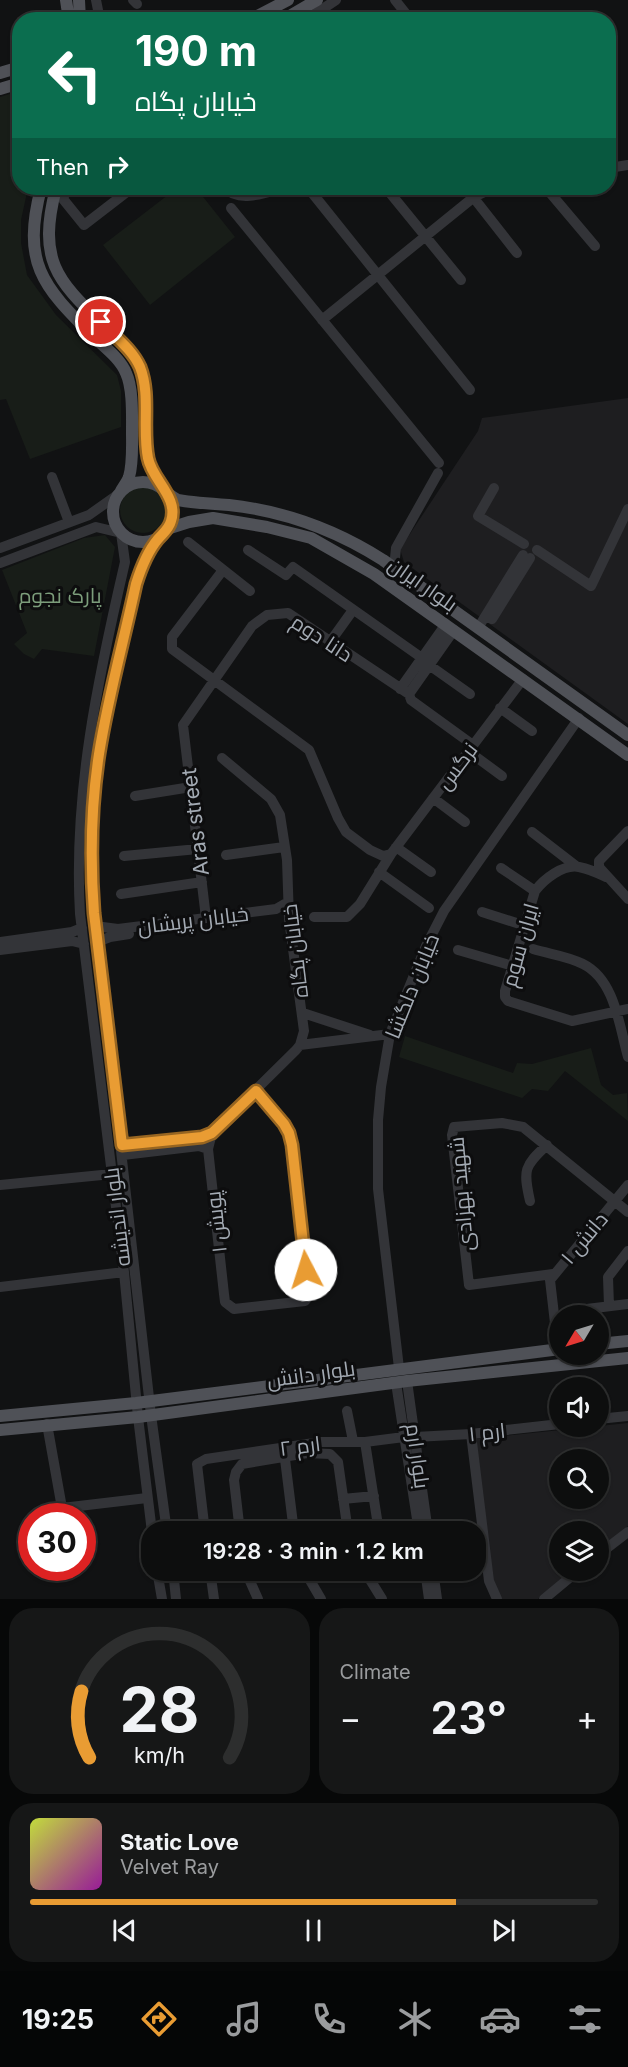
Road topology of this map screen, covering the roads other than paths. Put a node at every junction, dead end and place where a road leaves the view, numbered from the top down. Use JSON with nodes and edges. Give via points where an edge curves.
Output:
{"nodes":[{"id":1,"x":288,"y":0,"type":"edge"},
{"id":2,"x":336,"y":0,"type":"edge"},
{"id":3,"x":395,"y":0,"type":"edge"},
{"id":4,"x":319,"y":9,"type":"edge"},
{"id":5,"x":265,"y":12,"type":"edge"},
{"id":6,"x":405,"y":12,"type":"edge"},
{"id":7,"x":39,"y":195,"type":"edge"},
{"id":8,"x":55,"y":195,"type":"edge"},
{"id":9,"x":64,"y":195,"type":"edge"},
{"id":10,"x":123,"y":195,"type":"edge"},
{"id":11,"x":314,"y":195,"type":"edge"},
{"id":12,"x":392,"y":195,"type":"edge"},
{"id":13,"x":478,"y":195,"type":"edge"},
{"id":14,"x":552,"y":195,"type":"edge"},
{"id":15,"x":474,"y":197,"type":"junction"},
{"id":16,"x":231,"y":208,"type":"dead end"},
{"id":17,"x":425,"y":236,"type":"junction"},
{"id":18,"x":595,"y":246,"type":"dead end"},
{"id":19,"x":517,"y":254,"type":"dead end"},
{"id":20,"x":378,"y":276,"type":"junction"},
{"id":21,"x":461,"y":280,"type":"dead end"},
{"id":22,"x":322,"y":320,"type":"junction"},
{"id":23,"x":470,"y":390,"type":"dead end"},
{"id":24,"x":52,"y":477,"type":"dead end"},
{"id":25,"x":494,"y":488,"type":"dead end"},
{"id":26,"x":120,"y":493,"type":"junction"},
{"id":27,"x":168,"y":495,"type":"junction"},
{"id":28,"x":628,"y":509,"type":"edge"},
{"id":29,"x":272,"y":512,"type":"junction"},
{"id":30,"x":69,"y":522,"type":"junction"},
{"id":31,"x":267,"y":527,"type":"junction"},
{"id":32,"x":121,"y":532,"type":"junction"},
{"id":33,"x":163,"y":533,"type":"junction"},
{"id":34,"x":188,"y":542,"type":"dead end"},
{"id":35,"x":0,"y":548,"type":"edge"},
{"id":36,"x":248,"y":550,"type":"dead end"},
{"id":37,"x":529,"y":552,"type":"junction"},
{"id":38,"x":0,"y":563,"type":"edge"},
{"id":39,"x":394,"y":568,"type":"junction"},
{"id":40,"x":223,"y":570,"type":"junction"},
{"id":41,"x":250,"y":591,"type":"dead end"},
{"id":42,"x":353,"y":610,"type":"junction"},
{"id":43,"x":450,"y":627,"type":"junction"},
{"id":44,"x":478,"y":628,"type":"junction"},
{"id":45,"x":330,"y":642,"type":"junction"},
{"id":46,"x":425,"y":662,"type":"junction"},
{"id":47,"x":523,"y":679,"type":"junction"},
{"id":48,"x":214,"y":680,"type":"junction"},
{"id":49,"x":404,"y":692,"type":"junction"},
{"id":50,"x":470,"y":694,"type":"dead end"},
{"id":51,"x":501,"y":708,"type":"junction"},
{"id":52,"x":579,"y":718,"type":"junction"},
{"id":53,"x":183,"y":725,"type":"joint"},
{"id":54,"x":532,"y":731,"type":"dead end"},
{"id":55,"x":628,"y":735,"type":"edge"},
{"id":56,"x":470,"y":748,"type":"junction"},
{"id":57,"x":628,"y":755,"type":"edge"},
{"id":58,"x":222,"y":758,"type":"dead end"},
{"id":59,"x":502,"y":776,"type":"dead end"},
{"id":60,"x":190,"y":787,"type":"junction"},
{"id":61,"x":135,"y":796,"type":"dead end"},
{"id":62,"x":433,"y":798,"type":"junction"},
{"id":63,"x":465,"y":822,"type":"dead end"},
{"id":64,"x":628,"y":823,"type":"edge"},
{"id":65,"x":628,"y":831,"type":"edge"},
{"id":66,"x":532,"y":832,"type":"dead end"},
{"id":67,"x":284,"y":846,"type":"junction"},
{"id":68,"x":198,"y":849,"type":"junction"},
{"id":69,"x":394,"y":850,"type":"junction"},
{"id":70,"x":226,"y":855,"type":"dead end"},
{"id":71,"x":124,"y":856,"type":"dead end"},
{"id":72,"x":579,"y":867,"type":"junction"},
{"id":73,"x":501,"y":868,"type":"dead end"},
{"id":74,"x":379,"y":872,"type":"junction"},
{"id":75,"x":431,"y":872,"type":"dead end"},
{"id":76,"x":604,"y":874,"type":"junction"},
{"id":77,"x":202,"y":882,"type":"junction"},
{"id":78,"x":535,"y":891,"type":"junction"},
{"id":79,"x":121,"y":894,"type":"dead end"},
{"id":80,"x":628,"y":899,"type":"edge"},
{"id":81,"x":288,"y":902,"type":"junction"},
{"id":82,"x":429,"y":908,"type":"dead end"},
{"id":83,"x":482,"y":912,"type":"dead end"},
{"id":84,"x":314,"y":917,"type":"dead end"},
{"id":85,"x":206,"y":918,"type":"junction"},
{"id":86,"x":289,"y":919,"type":"junction"},
{"id":87,"x":95,"y":926,"type":"junction"},
{"id":88,"x":526,"y":926,"type":"junction"},
{"id":89,"x":82,"y":928,"type":"junction"},
{"id":90,"x":0,"y":942,"type":"edge"},
{"id":91,"x":97,"y":942,"type":"junction"},
{"id":92,"x":84,"y":944,"type":"junction"},
{"id":93,"x":533,"y":949,"type":"dead end"},
{"id":94,"x":0,"y":950,"type":"edge"},
{"id":95,"x":458,"y":950,"type":"dead end"},
{"id":96,"x":513,"y":966,"type":"junction"},
{"id":97,"x":628,"y":1009,"type":"edge"},
{"id":98,"x":615,"y":1012,"type":"junction"},
{"id":99,"x":303,"y":1013,"type":"junction"},
{"id":100,"x":390,"y":1034,"type":"junction"},
{"id":101,"x":374,"y":1036,"type":"junction"},
{"id":102,"x":300,"y":1045,"type":"junction"},
{"id":103,"x":628,"y":1058,"type":"edge"},
{"id":104,"x":256,"y":1091,"type":"junction"},
{"id":105,"x":212,"y":1133,"type":"junction"},
{"id":106,"x":548,"y":1145,"type":"junction"},
{"id":107,"x":208,"y":1149,"type":"junction"},
{"id":108,"x":122,"y":1150,"type":"junction"},
{"id":109,"x":112,"y":1174,"type":"junction"},
{"id":110,"x":0,"y":1185,"type":"edge"},
{"id":111,"x":628,"y":1185,"type":"edge"},
{"id":112,"x":530,"y":1201,"type":"dead end"},
{"id":113,"x":615,"y":1201,"type":"junction"},
{"id":114,"x":628,"y":1212,"type":"edge"},
{"id":115,"x":628,"y":1251,"type":"edge"},
{"id":116,"x":124,"y":1272,"type":"junction"},
{"id":117,"x":553,"y":1274,"type":"junction"},
{"id":118,"x":0,"y":1287,"type":"edge"},
{"id":119,"x":628,"y":1304,"type":"edge"},
{"id":120,"x":553,"y":1305,"type":"edge"},
{"id":121,"x":563,"y":1305,"type":"edge"},
{"id":122,"x":609,"y":1305,"type":"edge"},
{"id":123,"x":609,"y":1306,"type":"edge"},
{"id":124,"x":628,"y":1341,"type":"edge"},
{"id":125,"x":609,"y":1343,"type":"edge"},
{"id":126,"x":549,"y":1350,"type":"edge"},
{"id":127,"x":628,"y":1358,"type":"edge"},
{"id":128,"x":399,"y":1368,"type":"junction"},
{"id":129,"x":402,"y":1382,"type":"junction"},
{"id":130,"x":149,"y":1400,"type":"junction"},
{"id":131,"x":136,"y":1402,"type":"junction"},
{"id":132,"x":348,"y":1411,"type":"dead end"},
{"id":133,"x":151,"y":1415,"type":"junction"},
{"id":134,"x":0,"y":1416,"type":"edge"},
{"id":135,"x":628,"y":1416,"type":"edge"},
{"id":136,"x":138,"y":1417,"type":"junction"},
{"id":137,"x":609,"y":1418,"type":"edge"},
{"id":138,"x":47,"y":1424,"type":"junction"},
{"id":139,"x":549,"y":1425,"type":"edge"},
{"id":140,"x":0,"y":1430,"type":"edge"},
{"id":141,"x":471,"y":1434,"type":"junction"},
{"id":142,"x":410,"y":1437,"type":"junction"},
{"id":143,"x":353,"y":1441,"type":"junction"},
{"id":144,"x":365,"y":1442,"type":"junction"},
{"id":145,"x":284,"y":1452,"type":"junction"},
{"id":146,"x":374,"y":1496,"type":"junction"},
{"id":147,"x":147,"y":1498,"type":"junction"},
{"id":148,"x":343,"y":1499,"type":"junction"},
{"id":149,"x":150,"y":1521,"type":"edge"},
{"id":150,"x":165,"y":1521,"type":"edge"},
{"id":151,"x":204,"y":1521,"type":"edge"},
{"id":152,"x":239,"y":1521,"type":"edge"},
{"id":153,"x":293,"y":1521,"type":"edge"},
{"id":154,"x":346,"y":1521,"type":"edge"},
{"id":155,"x":377,"y":1521,"type":"edge"},
{"id":156,"x":418,"y":1521,"type":"edge"},
{"id":157,"x":426,"y":1521,"type":"edge"},
{"id":158,"x":628,"y":1532,"type":"edge"},
{"id":159,"x":609,"y":1547,"type":"edge"},
{"id":160,"x":159,"y":1581,"type":"edge"},
{"id":161,"x":174,"y":1581,"type":"edge"},
{"id":162,"x":212,"y":1581,"type":"edge"},
{"id":163,"x":251,"y":1581,"type":"edge"},
{"id":164,"x":310,"y":1581,"type":"edge"},
{"id":165,"x":371,"y":1581,"type":"edge"},
{"id":166,"x":427,"y":1581,"type":"edge"},
{"id":167,"x":435,"y":1581,"type":"edge"},
{"id":168,"x":566,"y":1581,"type":"edge"},
{"id":169,"x":162,"y":1599,"type":"edge"},
{"id":170,"x":176,"y":1599,"type":"edge"},
{"id":171,"x":214,"y":1599,"type":"edge"},
{"id":172,"x":258,"y":1599,"type":"edge"},
{"id":173,"x":321,"y":1599,"type":"edge"},
{"id":174,"x":382,"y":1599,"type":"edge"},
{"id":175,"x":429,"y":1599,"type":"edge"},
{"id":176,"x":437,"y":1599,"type":"edge"},
{"id":177,"x":497,"y":1599,"type":"edge"},
{"id":178,"x":544,"y":1599,"type":"edge"}],
"edges":[{"from":1,"to":5,"type":"main road"},
{"from":2,"to":4,"type":"street"},
{"from":3,"to":6,"type":"street"},
{"from":7,"to":26,"type":"main road","via":[[33,231],[41,277],[116,358],[130,383],[130,466]]},
{"from":8,"to":27,"type":"main road","via":[[48,244],[56,271],[75,297],[127,348],[140,369],[148,458]]},
{"from":9,"to":10,"type":"street","via":[[63,199],[84,225]]},
{"from":11,"to":20,"type":"street"},
{"from":12,"to":17,"type":"street"},
{"from":13,"to":15,"type":"street"},
{"from":14,"to":18,"type":"street"},
{"from":15,"to":17,"type":"street"},
{"from":15,"to":19,"type":"street"},
{"from":16,"to":22,"type":"street"},
{"from":17,"to":20,"type":"street"},
{"from":17,"to":21,"type":"street"},
{"from":20,"to":22,"type":"street"},
{"from":20,"to":23,"type":"street"},
{"from":22,"to":39,"type":"street","via":[[439,468],[396,548]]},
{"from":24,"to":30,"type":"street"},
{"from":25,"to":37,"type":"street","via":[[478,516]]},
{"from":26,"to":27,"type":"main road","via":[[144,482]]},
{"from":26,"to":30,"type":"street","via":[[89,515]]},
{"from":26,"to":32,"type":"main road","via":[[113,517]]},
{"from":27,"to":29,"type":"main road","name":"بلوار ایران","via":[[186,502]]},
{"from":27,"to":33,"type":"main road","via":[[173,512]]},
{"from":28,"to":37,"type":"street","via":[[591,585]]},
{"from":29,"to":31,"type":"main road"},
{"from":29,"to":39,"type":"main road","name":"بلوار ایران","via":[[354,541]]},
{"from":30,"to":35,"type":"street"},
{"from":31,"to":33,"type":"main road","name":"بلوار ایران","via":[[213,518],[189,522]]},
{"from":31,"to":43,"type":"main road","name":"بلوار ایران","via":[[311,538],[346,557]]},
{"from":32,"to":33,"type":"main road","via":[[135,541],[151,541]]},
{"from":32,"to":38,"type":"street","via":[[96,527]]},
{"from":32,"to":89,"type":"street","name":"بلوار اندیشه","via":[[125,562],[92,720],[81,797],[78,880]]},
{"from":33,"to":87,"type":"street","name":"بلوار اندیشه","via":[[142,564],[136,584],[99,756],[92,839]]},
{"from":34,"to":40,"type":"street"},
{"from":36,"to":42,"type":"street","via":[[286,575],[293,567]]},
{"from":37,"to":44,"type":"street","via":[[492,619],[486,615]]},
{"from":39,"to":44,"type":"main road","name":"بلوار ایران"},
{"from":40,"to":41,"type":"street"},
{"from":40,"to":48,"type":"street","via":[[172,637],[172,649]]},
{"from":42,"to":45,"type":"street"},
{"from":42,"to":46,"type":"street"},
{"from":43,"to":46,"type":"street"},
{"from":43,"to":47,"type":"main road","name":"بلوار ایران"},
{"from":44,"to":55,"type":"main road","name":"بلوار ایران"},
{"from":45,"to":48,"type":"street","name":"دانا دوم","via":[[288,613],[267,615],[252,626]]},
{"from":45,"to":49,"type":"street","name":"دانا دوم"},
{"from":46,"to":49,"type":"street"},
{"from":46,"to":50,"type":"street"},
{"from":47,"to":51,"type":"street","name":"نرگس"},
{"from":47,"to":52,"type":"main road","name":"بلوار ایران"},
{"from":48,"to":53,"type":"street","name":"دانا دوم"},
{"from":48,"to":69,"type":"street","via":[[309,750],[346,832],[383,856]]},
{"from":49,"to":56,"type":"street","name":"دانا دوم"},
{"from":51,"to":54,"type":"street"},
{"from":51,"to":56,"type":"street","name":"نرگس"},
{"from":52,"to":57,"type":"main road","name":"بلوار ایران"},
{"from":52,"to":100,"type":"street","name":"خیابان دلگشا","via":[[444,911]]},
{"from":53,"to":60,"type":"street","name":"Aras street"},
{"from":56,"to":59,"type":"street","name":"دانا دوم"},
{"from":56,"to":62,"type":"street","name":"نرگس"},
{"from":58,"to":67,"type":"street","name":"خیابان پگاه","via":[[271,799],[280,815]]},
{"from":60,"to":61,"type":"street"},
{"from":60,"to":68,"type":"street","name":"Aras street"},
{"from":62,"to":63,"type":"street"},
{"from":62,"to":69,"type":"street","name":"نرگس"},
{"from":64,"to":72,"type":"street"},
{"from":65,"to":76,"type":"street","via":[[599,861],[598,867]]},
{"from":66,"to":72,"type":"street"},
{"from":67,"to":70,"type":"street"},
{"from":67,"to":81,"type":"street","name":"خیابان پگاه"},
{"from":68,"to":71,"type":"street"},
{"from":68,"to":77,"type":"street","name":"Aras street"},
{"from":69,"to":74,"type":"street","name":"نرگس"},
{"from":69,"to":75,"type":"street"},
{"from":72,"to":76,"type":"street"},
{"from":72,"to":78,"type":"street","name":"ایران سوم","via":[[552,875]]},
{"from":73,"to":78,"type":"street"},
{"from":74,"to":82,"type":"street"},
{"from":74,"to":84,"type":"street","name":"نرگس","via":[[360,904],[347,917]]},
{"from":76,"to":80,"type":"street"},
{"from":77,"to":79,"type":"street"},
{"from":77,"to":85,"type":"street","name":"Aras street"},
{"from":78,"to":88,"type":"street","name":"ایران سوم"},
{"from":81,"to":85,"type":"street","name":"خیابان پریشان","via":[[276,909]]},
{"from":81,"to":86,"type":"street","name":"خیابان پگاه"},
{"from":83,"to":88,"type":"street"},
{"from":85,"to":87,"type":"street","name":"خیابان پریشان","via":[[118,929]]},
{"from":86,"to":91,"type":"street","name":"خیابان پریشان","via":[[278,915],[110,937]]},
{"from":86,"to":99,"type":"street","name":"خیابان پگاه"},
{"from":87,"to":91,"type":"street","name":"بلوار اندیشه"},
{"from":88,"to":96,"type":"street","name":"ایران سوم"},
{"from":89,"to":90,"type":"street"},
{"from":89,"to":92,"type":"street","name":"بلوار اندیشه"},
{"from":91,"to":108,"type":"street","name":"بلوار اندیشه"},
{"from":92,"to":94,"type":"street","via":[[72,941]]},
{"from":92,"to":109,"type":"street","name":"بلوار اندیشه"},
{"from":93,"to":98,"type":"street","via":[[581,963],[598,973]]},
{"from":95,"to":96,"type":"street"},
{"from":96,"to":98,"type":"street","name":"ایران سوم","via":[[505,991],[508,1001],[567,1021]]},
{"from":97,"to":98,"type":"street","name":"ایران سوم"},
{"from":98,"to":103,"type":"street"},
{"from":99,"to":101,"type":"street"},
{"from":99,"to":102,"type":"street","name":"خیابان پگاه"},
{"from":100,"to":101,"type":"street"},
{"from":100,"to":128,"type":"street","name":"خیابان دلگشا","via":[[378,1120],[378,1189]]},
{"from":101,"to":102,"type":"street"},
{"from":102,"to":104,"type":"street"},
{"from":104,"to":105,"type":"street"},
{"from":104,"to":107,"type":"street","name":"پویش ۱","via":[[284,1124],[290,1139],[305,1248],[305,1301],[234,1309],[225,1302]]},
{"from":105,"to":107,"type":"street"},
{"from":105,"to":108,"type":"street"},
{"from":106,"to":112,"type":"street","via":[[526,1166]]},
{"from":106,"to":113,"type":"street","name":"شهید بهزادی"},
{"from":106,"to":117,"type":"street","name":"شهید بهزادی","via":[[523,1127],[502,1123],[454,1127],[452,1135],[469,1285]]},
{"from":107,"to":108,"type":"street","via":[[199,1146]]},
{"from":108,"to":130,"type":"street","name":"بلوار اندیشه"},
{"from":109,"to":110,"type":"street"},
{"from":109,"to":116,"type":"street","name":"بلوار اندیشه"},
{"from":111,"to":113,"type":"street","name":"دانش ۱"},
{"from":113,"to":114,"type":"street","name":"شهید بهزادی"},
{"from":113,"to":117,"type":"street","name":"دانش ۱"},
{"from":115,"to":122,"type":"street","via":[[608,1277]]},
{"from":116,"to":118,"type":"street"},
{"from":116,"to":131,"type":"street","name":"بلوار اندیشه"},
{"from":117,"to":120,"type":"street","name":"دانش ۱","via":[[550,1280]]},
{"from":117,"to":121,"type":"street","name":"دانش ۱"},
{"from":119,"to":123,"type":"street"},
{"from":124,"to":125,"type":"main road"},
{"from":126,"to":128,"type":"main road","name":"بلوار دانش"},
{"from":127,"to":129,"type":"main road","name":"بلوار دانش"},
{"from":128,"to":130,"type":"main road","name":"بلوار دانش"},
{"from":129,"to":133,"type":"main road","name":"بلوار دانش"},
{"from":129,"to":142,"type":"street","name":"بلوار ارم"},
{"from":130,"to":131,"type":"main road","name":"بلوار دانش"},
{"from":130,"to":133,"type":"street","name":"بلوار اندیشه"},
{"from":131,"to":134,"type":"main road","name":"بلوار دانش"},
{"from":131,"to":136,"type":"street","name":"بلوار اندیشه"},
{"from":132,"to":143,"type":"street"},
{"from":133,"to":136,"type":"main road","name":"بلوار دانش"},
{"from":133,"to":150,"type":"street","name":"بلوار اندیشه"},
{"from":135,"to":137,"type":"street"},
{"from":136,"to":138,"type":"main road","name":"بلوار دانش"},
{"from":136,"to":147,"type":"street","name":"بلوار اندیشه"},
{"from":138,"to":140,"type":"main road","name":"بلوار دانش"},
{"from":138,"to":147,"type":"street","via":[[62,1508]]},
{"from":139,"to":141,"type":"street","name":"ارم ۱"},
{"from":141,"to":142,"type":"street","name":"ارم ۱"},
{"from":141,"to":177,"type":"street","via":[[489,1581]]},
{"from":142,"to":144,"type":"street","name":"ارم ۲"},
{"from":142,"to":156,"type":"street","name":"بلوار ارم"},
{"from":142,"to":157,"type":"street","name":"بلوار ارم"},
{"from":143,"to":144,"type":"street","name":"ارم ۲"},
{"from":143,"to":145,"type":"street","name":"ارم ۲","via":[[321,1442]]},
{"from":144,"to":146,"type":"street"},
{"from":145,"to":148,"type":"street","via":[[330,1454],[338,1462]]},
{"from":145,"to":151,"type":"street","name":"ارم ۲","via":[[206,1459],[197,1464]]},
{"from":145,"to":152,"type":"street","via":[[242,1464],[236,1472]]},
{"from":145,"to":153,"type":"street"},
{"from":146,"to":148,"type":"street"},
{"from":146,"to":155,"type":"street"},
{"from":147,"to":149,"type":"street","name":"بلوار اندیشه"},
{"from":148,"to":154,"type":"street"},
{"from":158,"to":159,"type":"street"},
{"from":160,"to":169,"type":"street"},
{"from":161,"to":170,"type":"street"},
{"from":162,"to":171,"type":"street"},
{"from":163,"to":172,"type":"street"},
{"from":164,"to":173,"type":"street"},
{"from":165,"to":174,"type":"street"},
{"from":166,"to":175,"type":"street"},
{"from":167,"to":176,"type":"street"},
{"from":168,"to":178,"type":"street"}]}
